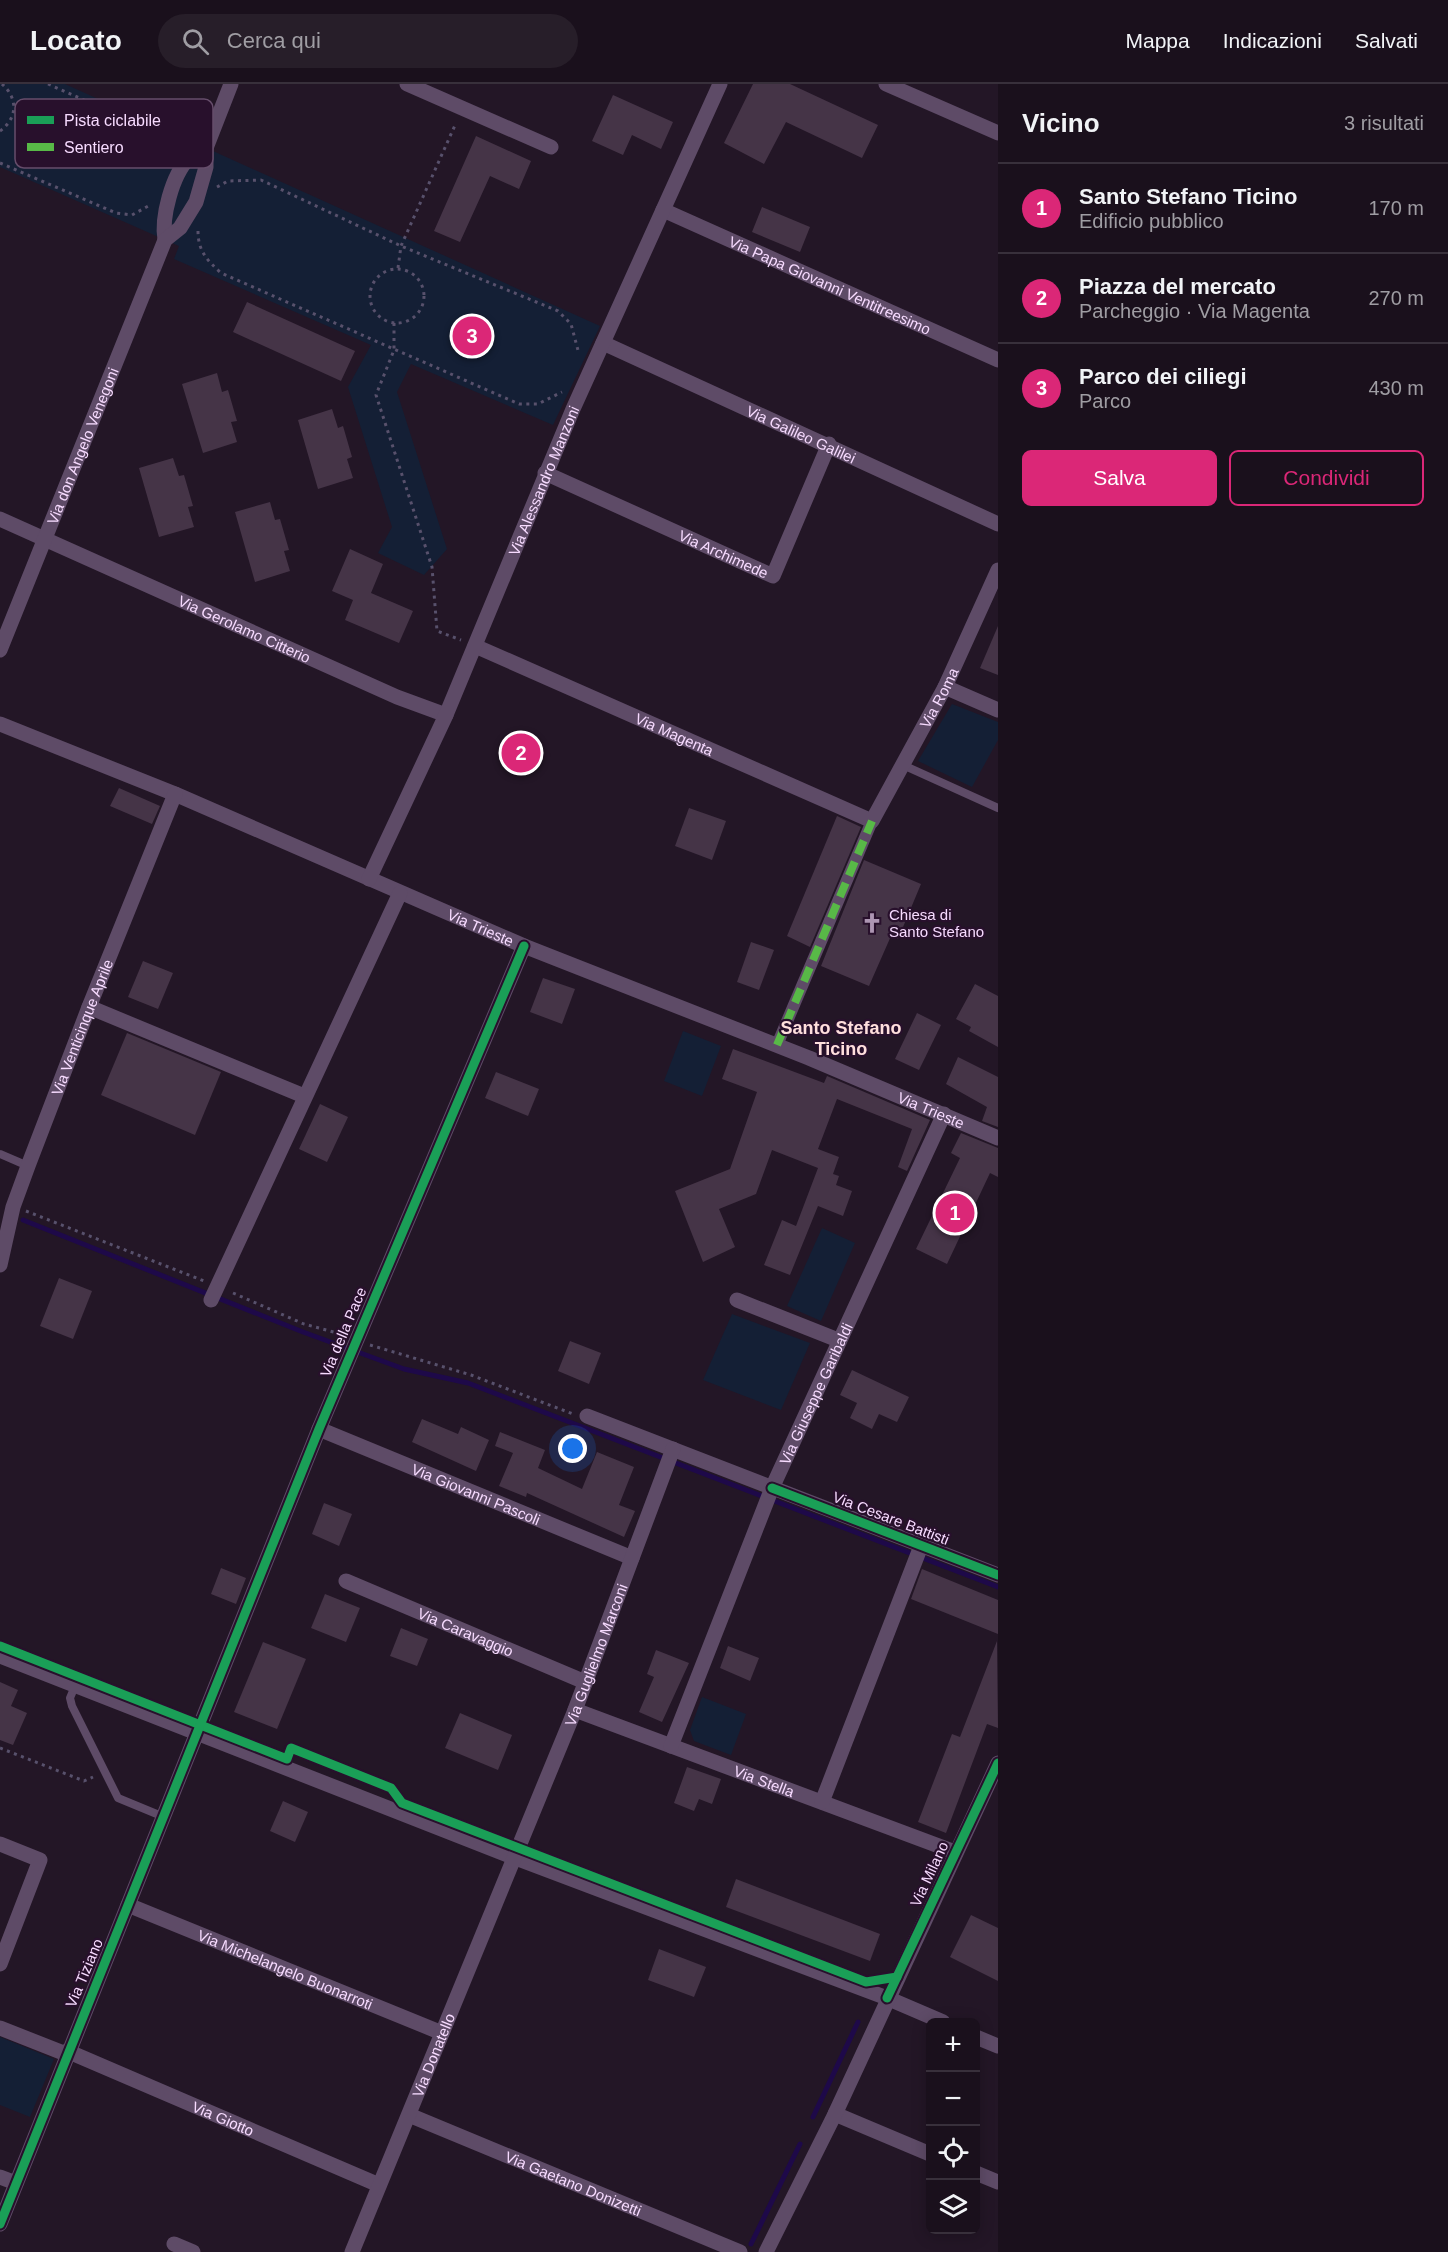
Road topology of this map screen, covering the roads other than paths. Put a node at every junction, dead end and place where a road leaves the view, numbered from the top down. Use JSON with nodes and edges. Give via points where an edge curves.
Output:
{"nodes":[{"id":1,"x":231,"y":84,"type":"edge"},
{"id":2,"x":407,"y":84,"type":"edge"},
{"id":3,"x":720,"y":84,"type":"edge"},
{"id":4,"x":886,"y":84,"type":"edge"},
{"id":5,"x":213,"y":130,"type":"edge"},
{"id":6,"x":998,"y":133,"type":"edge"},
{"id":7,"x":551,"y":147,"type":"dead end"},
{"id":8,"x":184,"y":168,"type":"edge"},
{"id":9,"x":206,"y":168,"type":"edge"},
{"id":10,"x":663,"y":210,"type":"junction"},
{"id":11,"x":165,"y":240,"type":"junction"},
{"id":12,"x":603,"y":343,"type":"junction"},
{"id":13,"x":998,"y":360,"type":"edge"},
{"id":14,"x":829,"y":444,"type":"junction"},
{"id":15,"x":545,"y":473,"type":"junction"},
{"id":16,"x":0,"y":519,"type":"edge"},
{"id":17,"x":998,"y":524,"type":"edge"},
{"id":18,"x":45,"y":538,"type":"junction"},
{"id":19,"x":998,"y":570,"type":"edge"},
{"id":20,"x":475,"y":646,"type":"junction"},
{"id":21,"x":0,"y":650,"type":"edge"},
{"id":22,"x":945,"y":687,"type":"junction"},
{"id":23,"x":998,"y":710,"type":"edge"},
{"id":24,"x":446,"y":715,"type":"junction"},
{"id":25,"x":0,"y":724,"type":"edge"},
{"id":26,"x":903,"y":765,"type":"junction"},
{"id":27,"x":175,"y":794,"type":"junction"},
{"id":28,"x":998,"y":808,"type":"edge"},
{"id":29,"x":872,"y":821,"type":"junction"},
{"id":30,"x":369,"y":879,"type":"junction"},
{"id":31,"x":400,"y":893,"type":"junction"},
{"id":32,"x":524,"y":946,"type":"junction"},
{"id":33,"x":88,"y":1007,"type":"junction"},
{"id":34,"x":777,"y":1045,"type":"junction"},
{"id":35,"x":304,"y":1096,"type":"junction"},
{"id":36,"x":944,"y":1114,"type":"junction"},
{"id":37,"x":998,"y":1138,"type":"edge"},
{"id":38,"x":0,"y":1154,"type":"edge"},
{"id":39,"x":28,"y":1166,"type":"junction"},
{"id":40,"x":0,"y":1265,"type":"edge"},
{"id":41,"x":215,"y":1292,"type":"road end"},
{"id":42,"x":737,"y":1300,"type":"dead end"},
{"id":43,"x":838,"y":1340,"type":"junction"},
{"id":44,"x":587,"y":1416,"type":"road end"},
{"id":45,"x":319,"y":1429,"type":"junction"},
{"id":46,"x":672,"y":1451,"type":"junction"},
{"id":47,"x":770,"y":1495,"type":"junction"},
{"id":48,"x":918,"y":1553,"type":"junction"},
{"id":49,"x":632,"y":1558,"type":"junction"},
{"id":50,"x":998,"y":1575,"type":"edge"},
{"id":51,"x":346,"y":1581,"type":"dead end"},
{"id":52,"x":0,"y":1656,"type":"edge"},
{"id":53,"x":585,"y":1682,"type":"junction"},
{"id":54,"x":75,"y":1686,"type":"junction"},
{"id":55,"x":575,"y":1710,"type":"junction"},
{"id":56,"x":198,"y":1734,"type":"junction"},
{"id":57,"x":671,"y":1746,"type":"junction"},
{"id":58,"x":998,"y":1763,"type":"edge"},
{"id":59,"x":822,"y":1802,"type":"junction"},
{"id":60,"x":164,"y":1817,"type":"junction"},
{"id":61,"x":0,"y":1844,"type":"edge"},
{"id":62,"x":955,"y":1852,"type":"junction"},
{"id":63,"x":513,"y":1857,"type":"junction"},
{"id":64,"x":128,"y":1905,"type":"junction"},
{"id":65,"x":0,"y":1964,"type":"edge"},
{"id":66,"x":887,"y":1998,"type":"junction"},
{"id":67,"x":934,"y":2018,"type":"edge"},
{"id":68,"x":0,"y":2028,"type":"edge"},
{"id":69,"x":442,"y":2032,"type":"junction"},
{"id":70,"x":980,"y":2039,"type":"edge"},
{"id":71,"x":998,"y":2046,"type":"edge"},
{"id":72,"x":67,"y":2053,"type":"junction"},
{"id":73,"x":835,"y":2114,"type":"junction"},
{"id":74,"x":409,"y":2115,"type":"junction"},
{"id":75,"x":926,"y":2152,"type":"edge"},
{"id":76,"x":980,"y":2175,"type":"edge"},
{"id":77,"x":0,"y":2177,"type":"edge"},
{"id":78,"x":998,"y":2182,"type":"edge"},
{"id":79,"x":16,"y":2183,"type":"junction"},
{"id":80,"x":379,"y":2185,"type":"junction"},
{"id":81,"x":0,"y":2224,"type":"edge"},
{"id":82,"x":174,"y":2244,"type":"dead end"},
{"id":83,"x":193,"y":2252,"type":"edge"},
{"id":84,"x":352,"y":2252,"type":"edge"},
{"id":85,"x":740,"y":2252,"type":"edge"},
{"id":86,"x":766,"y":2252,"type":"edge"}],
"edges":[{"from":1,"to":5,"type":"street","name":"Via don Angelo Venegoni"},
{"from":2,"to":7,"type":"street"},
{"from":3,"to":10,"type":"street","name":"Via Alessandro Manzoni"},
{"from":4,"to":6,"type":"street"},
{"from":8,"to":11,"type":"street","name":"Via don Angelo Venegoni","via":[[162,226]]},
{"from":9,"to":11,"type":"street","name":"Via don Angelo Venegoni","via":[[196,202],[180,228]]},
{"from":10,"to":12,"type":"street","name":"Via Alessandro Manzoni"},
{"from":10,"to":13,"type":"street","name":"Via Papa Giovanni Ventitreesimo"},
{"from":11,"to":18,"type":"street","name":"Via don Angelo Venegoni"},
{"from":12,"to":14,"type":"street","name":"Via Galileo Galilei"},
{"from":12,"to":15,"type":"street","name":"Via Alessandro Manzoni"},
{"from":14,"to":15,"type":"street","name":"Via Archimede","via":[[773,576]]},
{"from":14,"to":17,"type":"street","name":"Via Galileo Galilei"},
{"from":15,"to":20,"type":"street","name":"Via Alessandro Manzoni"},
{"from":16,"to":18,"type":"street","name":"Via Gerolamo Citterio"},
{"from":18,"to":21,"type":"street","name":"Via don Angelo Venegoni"},
{"from":18,"to":24,"type":"street","name":"Via Gerolamo Citterio","via":[[397,697]]},
{"from":19,"to":22,"type":"street","name":"Via Roma"},
{"from":20,"to":24,"type":"street","name":"Via Alessandro Manzoni"},
{"from":20,"to":29,"type":"street","name":"Via Magenta"},
{"from":22,"to":23,"type":"street"},
{"from":22,"to":26,"type":"street","name":"Via Roma"},
{"from":24,"to":30,"type":"street","name":"Via Alessandro Manzoni"},
{"from":25,"to":27,"type":"street","name":"Via Trieste"},
{"from":26,"to":28,"type":"lane"},
{"from":26,"to":29,"type":"street","name":"Via Roma"},
{"from":27,"to":30,"type":"street","name":"Via Trieste"},
{"from":27,"to":33,"type":"street","name":"Via Venticinque Aprile"},
{"from":29,"to":34,"type":"street"},
{"from":30,"to":31,"type":"street","name":"Via Trieste"},
{"from":31,"to":32,"type":"street","name":"Via Trieste"},
{"from":31,"to":35,"type":"street"},
{"from":32,"to":34,"type":"street","name":"Via Trieste"},
{"from":32,"to":45,"type":"street","name":"Via della Pace"},
{"from":33,"to":35,"type":"street"},
{"from":33,"to":39,"type":"street","name":"Via Venticinque Aprile"},
{"from":34,"to":36,"type":"street","name":"Via Trieste"},
{"from":35,"to":41,"type":"street"},
{"from":36,"to":37,"type":"street","name":"Via Trieste"},
{"from":36,"to":43,"type":"street","name":"Via Giuseppe Garibaldi"},
{"from":38,"to":39,"type":"lane"},
{"from":39,"to":40,"type":"street","name":"Via Venticinque Aprile","via":[[9,1213]]},
{"from":42,"to":43,"type":"street"},
{"from":43,"to":47,"type":"street","name":"Via Giuseppe Garibaldi"},
{"from":44,"to":46,"type":"street","name":"Via Cesare Battisti"},
{"from":45,"to":49,"type":"street","name":"Via Giovanni Pascoli"},
{"from":45,"to":56,"type":"street","name":"Via della Pace"},
{"from":46,"to":47,"type":"street","name":"Via Cesare Battisti"},
{"from":46,"to":49,"type":"street","name":"Via Guglielmo Marconi"},
{"from":47,"to":48,"type":"street","name":"Via Cesare Battisti"},
{"from":47,"to":57,"type":"street","name":"Via Giuseppe Garibaldi"},
{"from":48,"to":50,"type":"street","name":"Via Cesare Battisti"},
{"from":48,"to":59,"type":"street"},
{"from":49,"to":53,"type":"street","name":"Via Guglielmo Marconi"},
{"from":51,"to":53,"type":"street","name":"Via Caravaggio"},
{"from":52,"to":54,"type":"street"},
{"from":53,"to":55,"type":"street","name":"Via Guglielmo Marconi"},
{"from":54,"to":56,"type":"street"},
{"from":54,"to":60,"type":"lane","via":[[70,1698],[72,1706],[118,1798]]},
{"from":55,"to":57,"type":"street","name":"Via Stella"},
{"from":55,"to":63,"type":"street","name":"Via Guglielmo Marconi"},
{"from":56,"to":60,"type":"street","name":"Via Tiziano"},
{"from":56,"to":63,"type":"street"},
{"from":57,"to":59,"type":"street","name":"Via Stella"},
{"from":58,"to":62,"type":"street","name":"Via Milano"},
{"from":59,"to":62,"type":"street","name":"Via Stella"},
{"from":60,"to":64,"type":"street","name":"Via Tiziano"},
{"from":61,"to":65,"type":"street","via":[[40,1860]]},
{"from":62,"to":66,"type":"street","name":"Via Milano"},
{"from":63,"to":66,"type":"street"},
{"from":63,"to":69,"type":"street","name":"Via Donatello"},
{"from":64,"to":69,"type":"street","name":"Via Michelangelo Buonarroti"},
{"from":64,"to":72,"type":"street","name":"Via Tiziano"},
{"from":66,"to":67,"type":"street"},
{"from":66,"to":73,"type":"street","name":"Via Milano"},
{"from":68,"to":72,"type":"street","name":"Via Giotto"},
{"from":69,"to":74,"type":"street","name":"Via Donatello"},
{"from":70,"to":71,"type":"street"},
{"from":72,"to":79,"type":"street","name":"Via Tiziano"},
{"from":72,"to":80,"type":"street","name":"Via Giotto"},
{"from":73,"to":75,"type":"street"},
{"from":73,"to":86,"type":"street","name":"Via Milano"},
{"from":74,"to":80,"type":"street","name":"Via Donatello"},
{"from":74,"to":85,"type":"street","name":"Via Gaetano Donizetti"},
{"from":76,"to":78,"type":"street"},
{"from":77,"to":79,"type":"street"},
{"from":79,"to":81,"type":"street","name":"Via Tiziano"},
{"from":80,"to":84,"type":"street","name":"Via Donatello"},
{"from":82,"to":83,"type":"street"}]}
